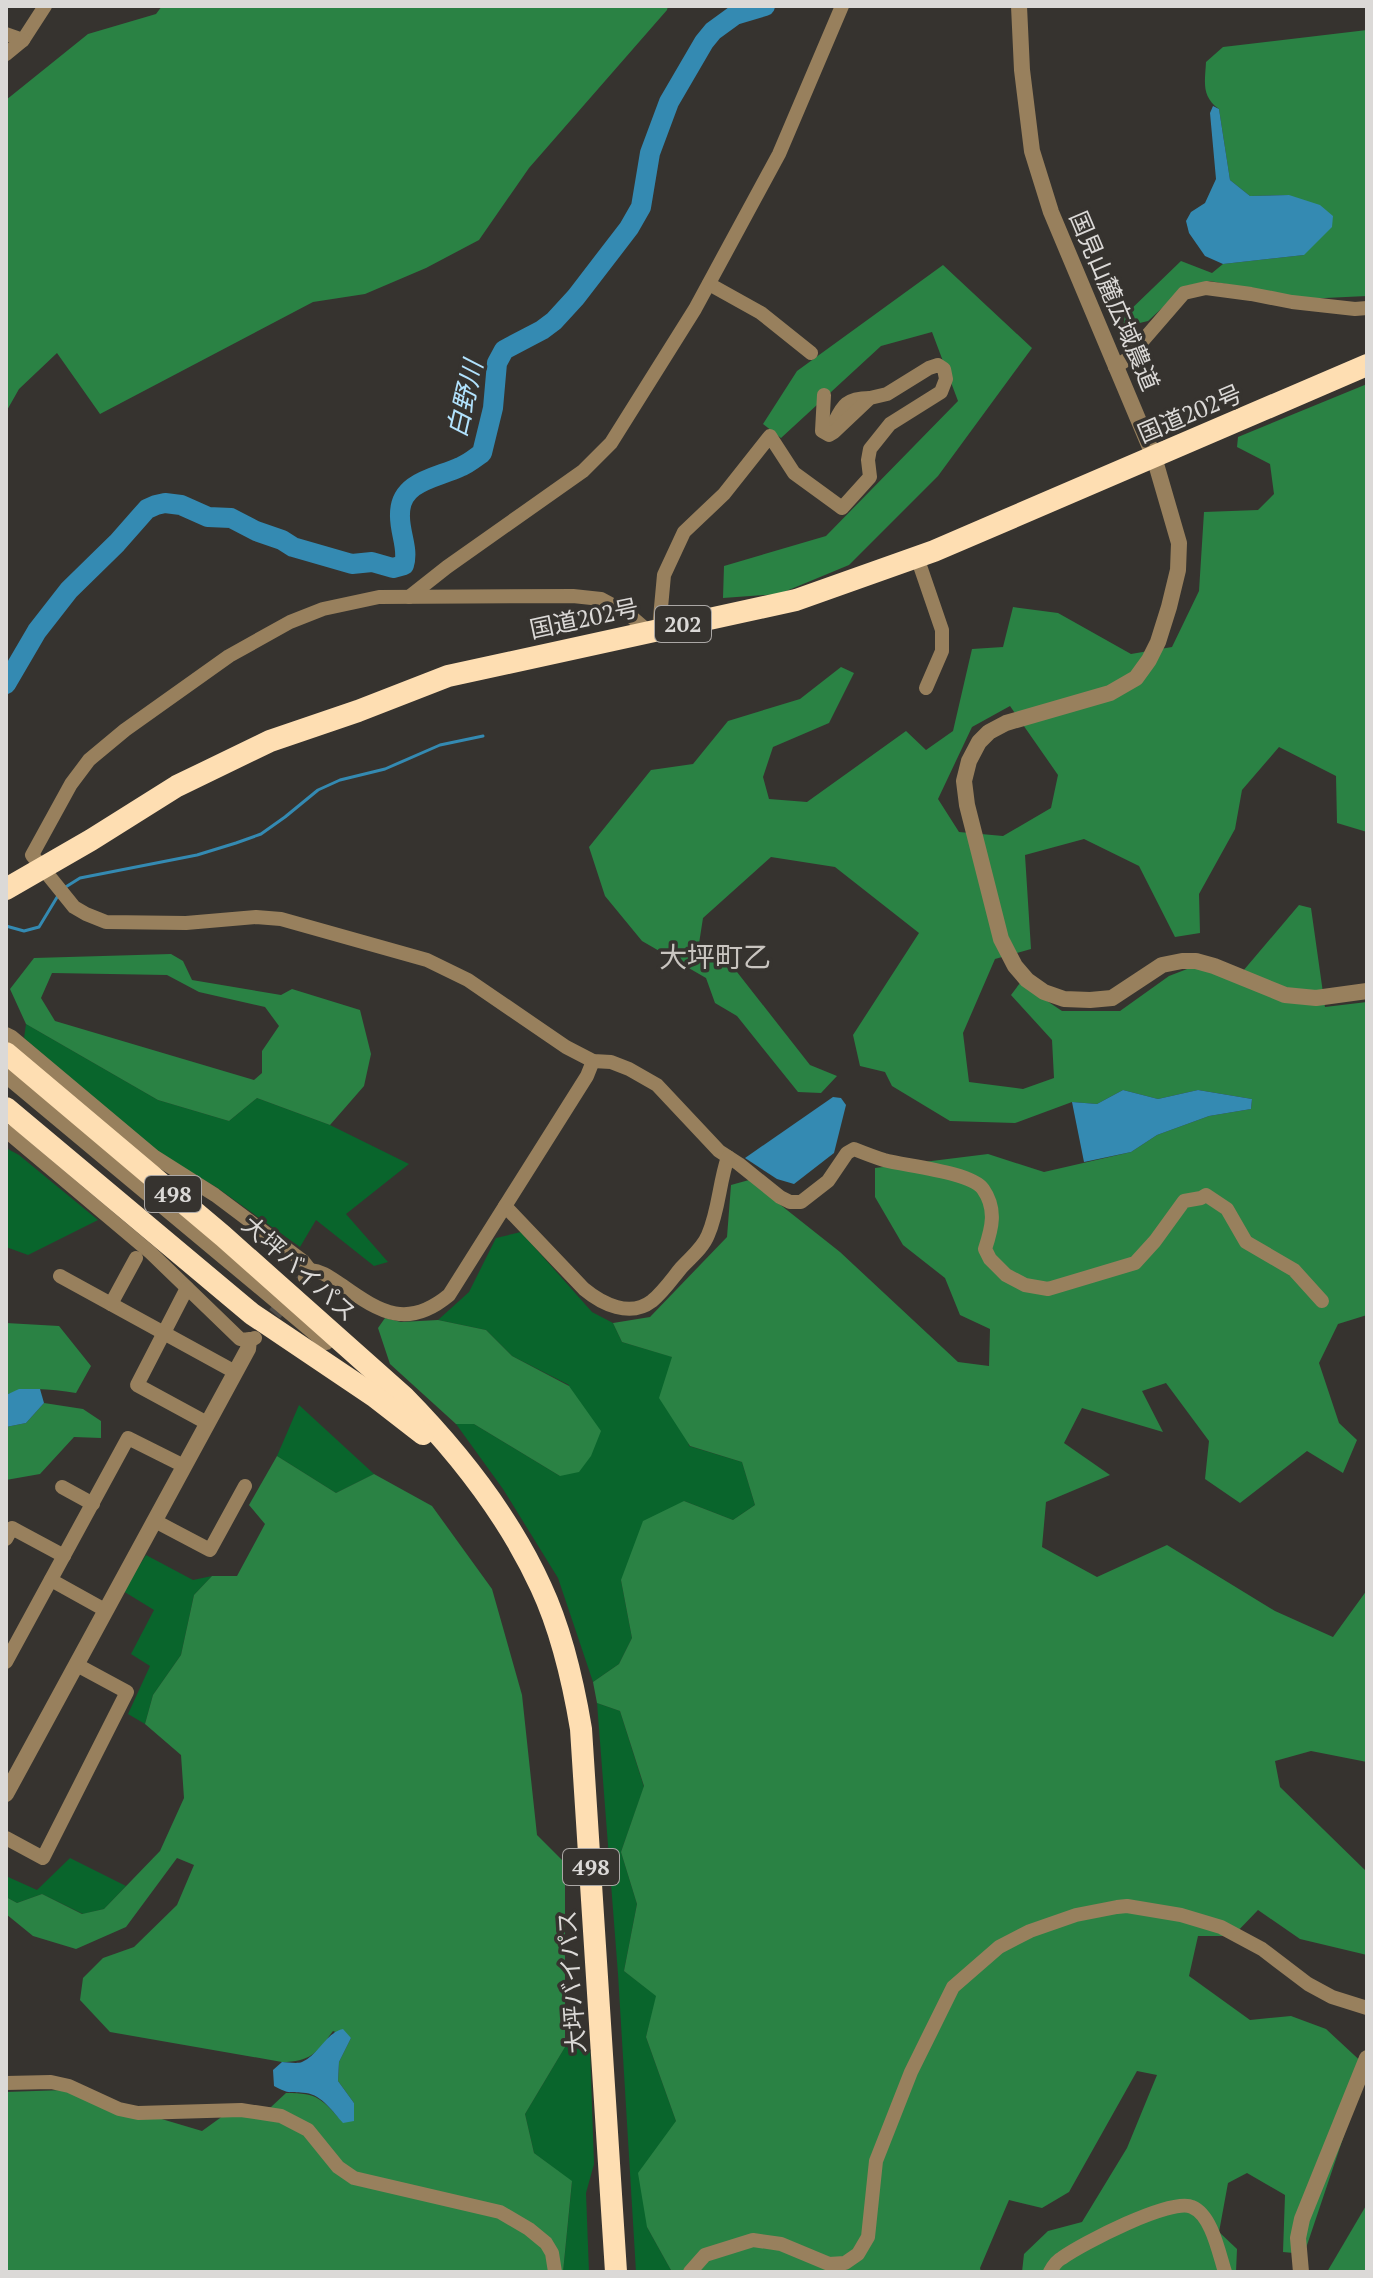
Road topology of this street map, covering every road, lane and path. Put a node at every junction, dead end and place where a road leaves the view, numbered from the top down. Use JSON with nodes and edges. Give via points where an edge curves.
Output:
{"nodes":[{"id":1,"x":45,"y":6,"type":"edge"},
{"id":2,"x":842,"y":6,"type":"edge"},
{"id":3,"x":1019,"y":6,"type":"edge"},
{"id":4,"x":6,"y":34,"type":"edge"},
{"id":5,"x":23,"y":40,"type":"junction"},
{"id":6,"x":6,"y":54,"type":"edge"},
{"id":7,"x":709,"y":284,"type":"junction"},
{"id":8,"x":1367,"y":308,"type":"edge"},
{"id":9,"x":811,"y":353,"type":"dead end"},
{"id":10,"x":1367,"y":365,"type":"edge"},
{"id":11,"x":1115,"y":367,"type":"junction"},
{"id":12,"x":824,"y":395,"type":"dead end"},
{"id":13,"x":1154,"y":457,"type":"junction"},
{"id":14,"x":917,"y":557,"type":"junction"},
{"id":15,"x":409,"y":597,"type":"junction"},
{"id":16,"x":654,"y":630,"type":"junction"},
{"id":17,"x":926,"y":688,"type":"dead end"},
{"id":18,"x":42,"y":868,"type":"junction"},
{"id":19,"x":6,"y":889,"type":"edge"},
{"id":20,"x":1367,"y":991,"type":"edge"},
{"id":21,"x":6,"y":1034,"type":"edge"},
{"id":22,"x":6,"y":1053,"type":"edge"},
{"id":23,"x":593,"y":1061,"type":"junction"},
{"id":24,"x":6,"y":1075,"type":"edge"},
{"id":25,"x":6,"y":1108,"type":"edge"},
{"id":26,"x":6,"y":1131,"type":"edge"},
{"id":27,"x":728,"y":1157,"type":"junction"},
{"id":28,"x":505,"y":1206,"type":"junction"},
{"id":29,"x":136,"y":1258,"type":"dead end"},
{"id":30,"x":60,"y":1276,"type":"dead end"},
{"id":31,"x":187,"y":1288,"type":"junction"},
{"id":32,"x":1322,"y":1301,"type":"dead end"},
{"id":33,"x":111,"y":1304,"type":"junction"},
{"id":34,"x":163,"y":1333,"type":"junction"},
{"id":35,"x":252,"y":1339,"type":"joint"},
{"id":36,"x":235,"y":1372,"type":"junction"},
{"id":37,"x":207,"y":1423,"type":"junction"},
{"id":38,"x":184,"y":1466,"type":"junction"},
{"id":39,"x":245,"y":1486,"type":"dead end"},
{"id":40,"x":478,"y":1486,"type":"junction"},
{"id":41,"x":62,"y":1487,"type":"dead end"},
{"id":42,"x":93,"y":1504,"type":"junction"},
{"id":43,"x":155,"y":1521,"type":"junction"},
{"id":44,"x":6,"y":1539,"type":"edge"},
{"id":45,"x":524,"y":1554,"type":"junction"},
{"id":46,"x":64,"y":1556,"type":"junction"},
{"id":47,"x":51,"y":1580,"type":"junction"},
{"id":48,"x":105,"y":1610,"type":"junction"},
{"id":49,"x":6,"y":1662,"type":"edge"},
{"id":50,"x":77,"y":1665,"type":"junction"},
{"id":51,"x":12,"y":1768,"type":"edge"},
{"id":52,"x":6,"y":1794,"type":"edge"},
{"id":53,"x":6,"y":1838,"type":"edge"},
{"id":54,"x":1367,"y":2008,"type":"edge"},
{"id":55,"x":1367,"y":2058,"type":"edge"},
{"id":56,"x":6,"y":2083,"type":"edge"},
{"id":57,"x":555,"y":2272,"type":"edge"},
{"id":58,"x":616,"y":2272,"type":"edge"},
{"id":59,"x":690,"y":2272,"type":"edge"},
{"id":60,"x":1050,"y":2272,"type":"edge"},
{"id":61,"x":1225,"y":2272,"type":"edge"},
{"id":62,"x":1301,"y":2272,"type":"edge"}],
"edges":[{"from":1,"to":5,"type":"street"},
{"from":2,"to":7,"type":"street","via":[[779,154]]},
{"from":3,"to":11,"type":"street","name":"国見山麓広域農道","via":[[1032,151],[1051,212]]},
{"from":4,"to":5,"type":"street"},
{"from":5,"to":6,"type":"street"},
{"from":7,"to":9,"type":"street","via":[[761,313]]},
{"from":7,"to":15,"type":"street","via":[[596,459]]},
{"from":8,"to":11,"type":"street","via":[[1206,288],[1184,293]]},
{"from":10,"to":13,"type":"highway","name":"国道202号","number":"202"},
{"from":11,"to":13,"type":"street","name":"国見山麓広域農道"},
{"from":12,"to":16,"type":"street","via":[[822,431],[829,435],[870,398],[887,394],[929,368],[938,365],[946,379],[941,392],[890,424],[870,449],[870,477],[842,508],[794,473],[770,436],[724,494],[684,532],[664,575]]},
{"from":13,"to":14,"type":"highway","name":"国道202号","number":"202"},
{"from":13,"to":20,"type":"street","name":"国見山麓広域農道","via":[[1179,543],[1169,607],[1149,660],[1136,678],[1110,693],[989,732],[969,761],[964,781],[967,805],[1001,939],[1027,980],[1064,999],[1112,998],[1162,965],[1182,961],[1214,966],[1285,995],[1316,998]]},
{"from":14,"to":16,"type":"highway","name":"国道202号","number":"202","via":[[796,600]]},
{"from":14,"to":17,"type":"street","via":[[942,630],[942,651]]},
{"from":15,"to":16,"type":"street","via":[[601,599]]},
{"from":15,"to":18,"type":"street","via":[[346,603],[290,622],[229,656],[125,730],[89,760],[71,784],[32,855]]},
{"from":16,"to":18,"type":"highway","name":"国道202号","number":"202","via":[[448,676],[270,741],[177,786]]},
{"from":18,"to":19,"type":"highway","name":"国道202号","number":"202"},
{"from":18,"to":23,"type":"street","via":[[74,907],[106,922],[281,919],[427,960],[468,980]]},
{"from":21,"to":28,"type":"street","via":[[155,1157],[303,1261],[307,1274],[320,1271],[386,1312],[432,1309],[449,1295]]},
{"from":22,"to":40,"type":"highway","name":"大坪バイパス","number":"498","via":[[404,1397]]},
{"from":23,"to":27,"type":"street","via":[[611,1062],[657,1085]]},
{"from":23,"to":28,"type":"street"},
{"from":24,"to":40,"type":"street","via":[[398,1402]]},
{"from":25,"to":45,"type":"highway","name":"大坪バイパス","number":"498","via":[[252,1314],[426,1437],[475,1489]]},
{"from":26,"to":31,"type":"street"},
{"from":27,"to":28,"type":"street","via":[[707,1240],[651,1302],[637,1307],[613,1307],[598,1300]]},
{"from":27,"to":32,"type":"street","via":[[790,1202],[801,1202],[828,1181],[854,1149],[960,1176],[982,1186],[991,1203],[992,1227],[985,1249],[990,1259],[1025,1285],[1048,1289],[1135,1263],[1184,1201],[1206,1195],[1227,1209],[1246,1242],[1294,1270]]},
{"from":29,"to":33,"type":"street"},
{"from":30,"to":33,"type":"street"},
{"from":31,"to":34,"type":"street"},
{"from":31,"to":35,"type":"street","via":[[240,1339]]},
{"from":33,"to":34,"type":"street"},
{"from":34,"to":36,"type":"street"},
{"from":34,"to":37,"type":"street","via":[[137,1385]]},
{"from":35,"to":36,"type":"street"},
{"from":36,"to":37,"type":"street"},
{"from":37,"to":38,"type":"street"},
{"from":38,"to":42,"type":"street","via":[[128,1438]]},
{"from":38,"to":43,"type":"street"},
{"from":39,"to":43,"type":"street","via":[[210,1550]]},
{"from":40,"to":45,"type":"highway","name":"大坪バイパス","number":"498"},
{"from":41,"to":42,"type":"street"},
{"from":42,"to":46,"type":"street"},
{"from":43,"to":48,"type":"street"},
{"from":44,"to":46,"type":"street","via":[[12,1528]]},
{"from":45,"to":58,"type":"highway","name":"大坪バイパス","number":"498","via":[[555,1623],[581,1729]]},
{"from":46,"to":47,"type":"street"},
{"from":47,"to":48,"type":"street"},
{"from":47,"to":49,"type":"street"},
{"from":48,"to":50,"type":"street"},
{"from":50,"to":51,"type":"street"},
{"from":50,"to":53,"type":"street","via":[[127,1692],[43,1858]]},
{"from":51,"to":52,"type":"street"},
{"from":54,"to":59,"type":"street","via":[[1308,1984],[1249,1941],[1181,1915],[1117,1907],[1030,1931],[999,1947],[953,1987],[911,2072],[876,2161],[868,2237],[858,2254],[845,2263],[829,2264],[781,2244],[753,2240],[705,2255]]},
{"from":55,"to":62,"type":"street","via":[[1302,2219]]},
{"from":56,"to":57,"type":"street","via":[[69,2086],[138,2113],[241,2110],[281,2116],[308,2130],[354,2178],[500,2212],[546,2243]]},
{"from":60,"to":61,"type":"street","via":[[1060,2259],[1104,2234],[1178,2205],[1204,2216]]}]}
